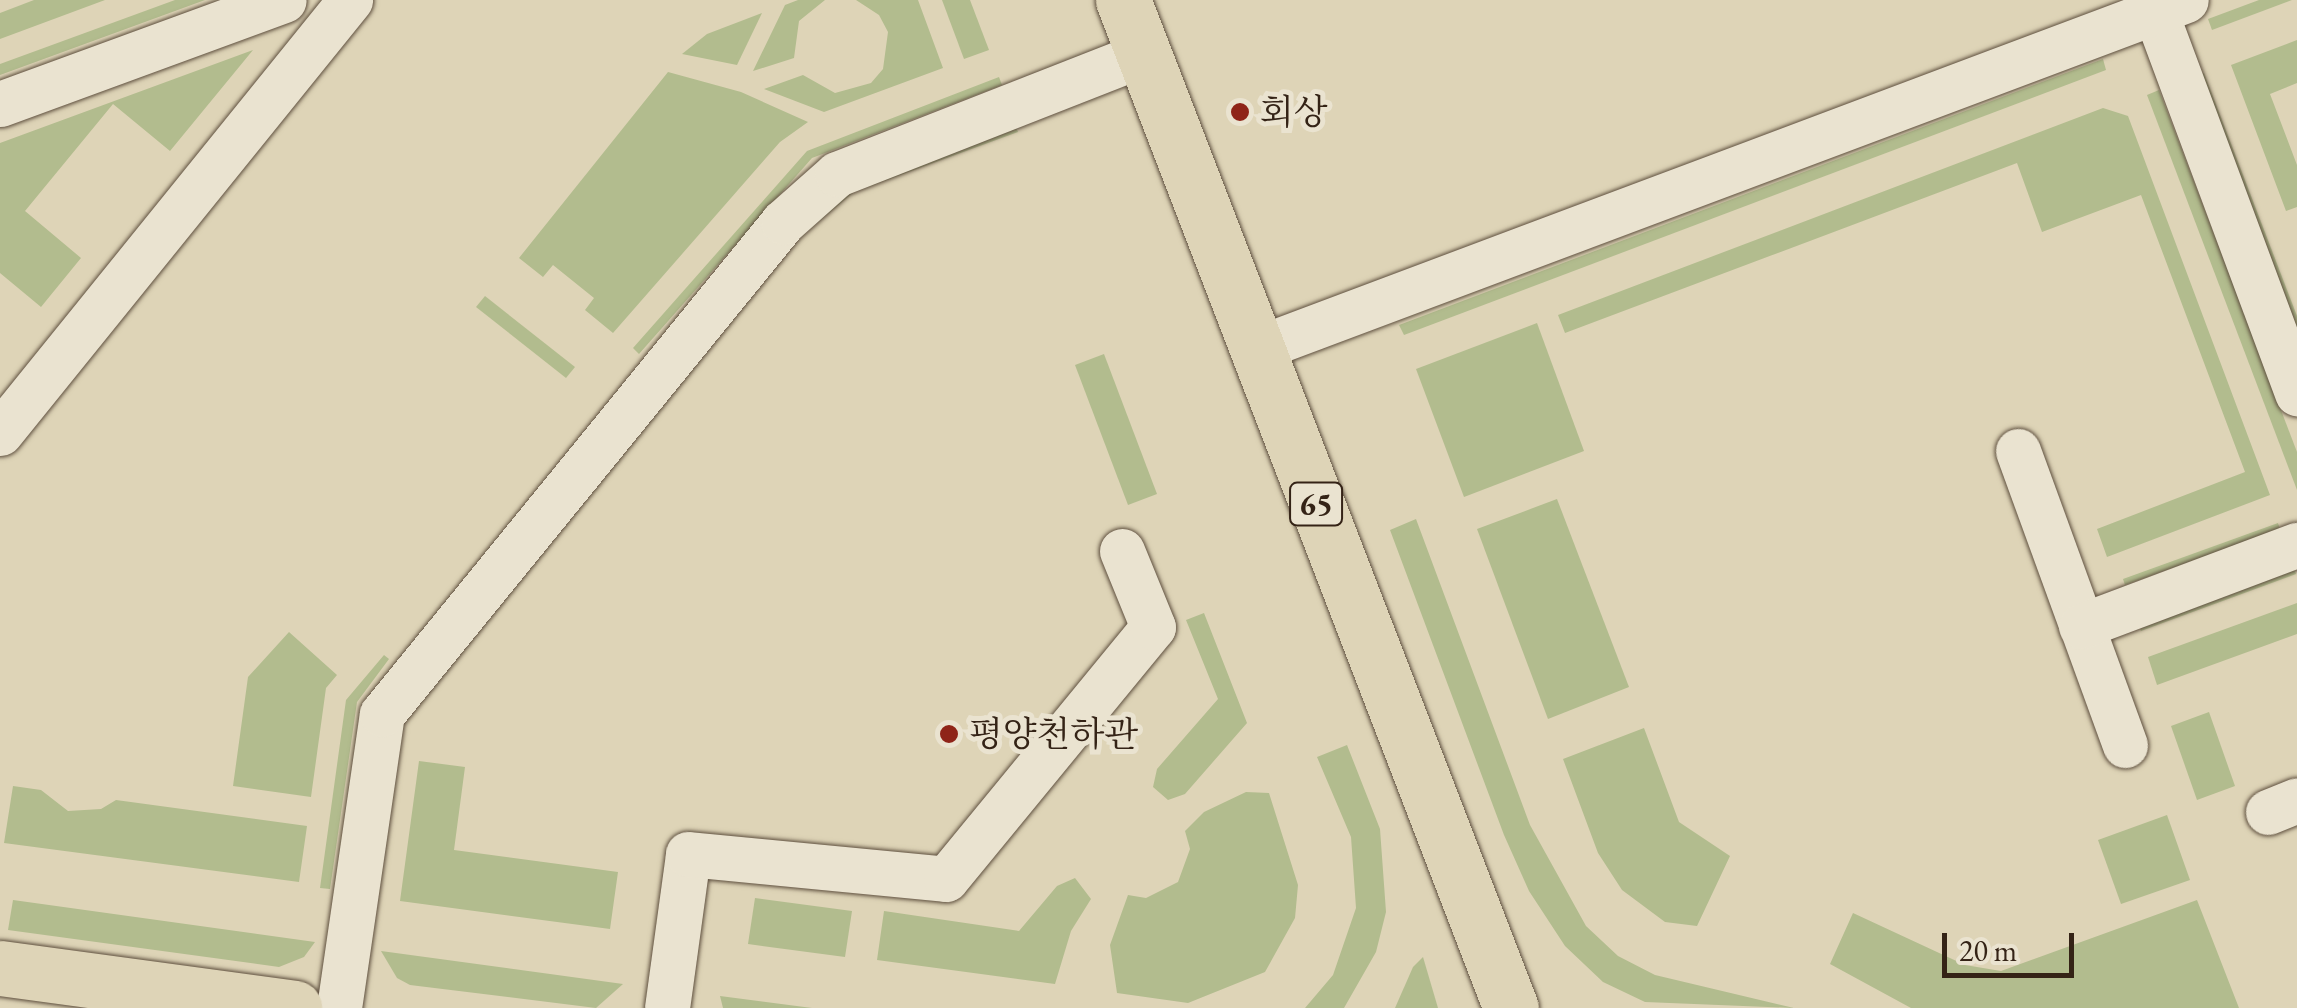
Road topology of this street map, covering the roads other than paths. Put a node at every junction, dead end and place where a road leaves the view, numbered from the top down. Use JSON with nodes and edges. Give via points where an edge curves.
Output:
{"nodes":[{"id":1,"x":284,"y":0,"type":"edge"},
{"id":2,"x":350,"y":0,"type":"edge"},
{"id":3,"x":1123,"y":0,"type":"edge"},
{"id":4,"x":2171,"y":6,"type":"edge"},
{"id":5,"x":1143,"y":54,"type":"junction"},
{"id":6,"x":0,"y":104,"type":"edge"},
{"id":7,"x":1256,"y":349,"type":"junction"},
{"id":8,"x":2297,"y":393,"type":"edge"},
{"id":9,"x":0,"y":433,"type":"edge"},
{"id":10,"x":2018,"y":451,"type":"dead end"},
{"id":11,"x":2297,"y":545,"type":"edge"},
{"id":12,"x":1122,"y":551,"type":"dead end"},
{"id":13,"x":2081,"y":626,"type":"junction"},
{"id":14,"x":2125,"y":745,"type":"dead end"},
{"id":15,"x":0,"y":968,"type":"edge"},
{"id":16,"x":294,"y":1008,"type":"edge"},
{"id":17,"x":339,"y":1008,"type":"edge"},
{"id":18,"x":667,"y":1008,"type":"edge"},
{"id":19,"x":1511,"y":1008,"type":"edge"}],
"edges":[{"from":1,"to":6,"type":"street"},
{"from":2,"to":9,"type":"street"},
{"from":3,"to":5,"type":"main road","number":"65"},
{"from":4,"to":7,"type":"street"},
{"from":4,"to":8,"type":"street"},
{"from":5,"to":7,"type":"main road","number":"65"},
{"from":5,"to":17,"type":"street","via":[[837,174],[784,222],[382,714]]},
{"from":7,"to":19,"type":"main road","number":"65"},
{"from":10,"to":13,"type":"street"},
{"from":11,"to":13,"type":"street"},
{"from":12,"to":18,"type":"street","via":[[1153,627],[946,879],[688,854]]},
{"from":13,"to":14,"type":"street"},
{"from":15,"to":16,"type":"main road"}]}
